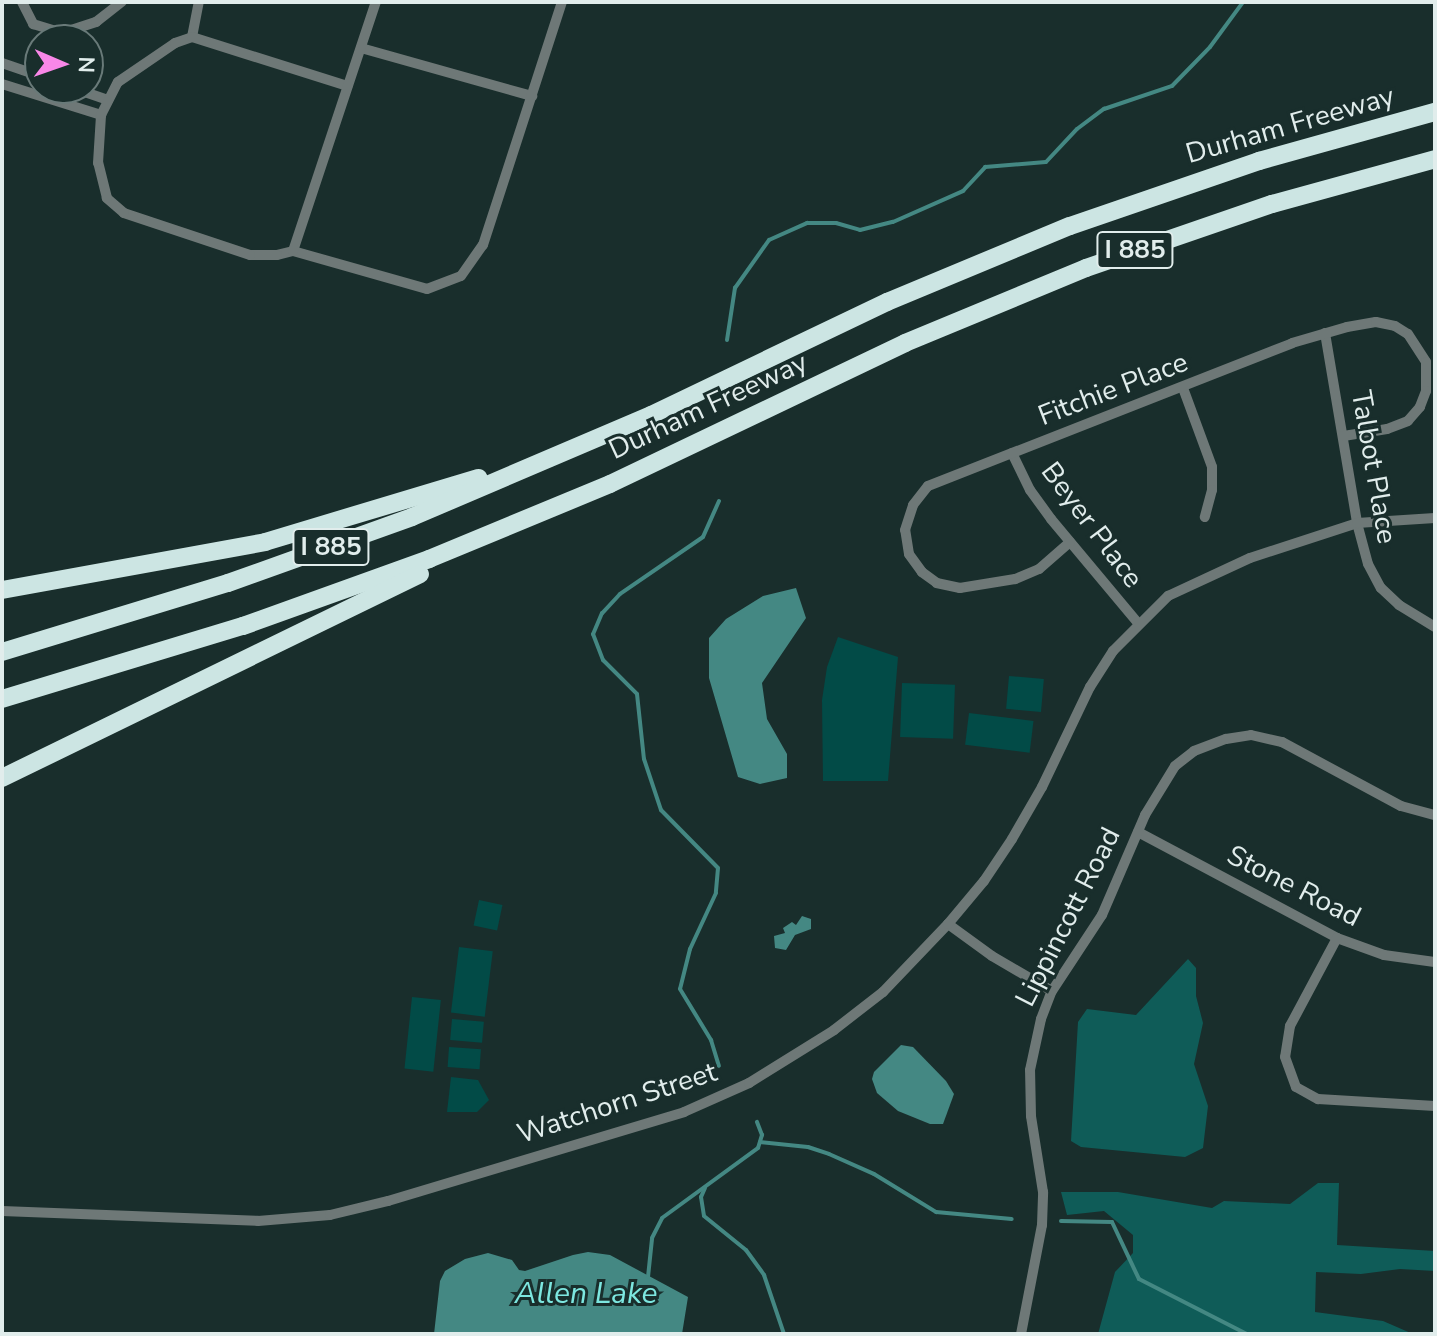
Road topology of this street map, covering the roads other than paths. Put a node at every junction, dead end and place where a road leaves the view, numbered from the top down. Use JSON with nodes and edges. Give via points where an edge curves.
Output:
{"nodes":[{"id":1,"x":22,"y":2,"type":"edge"},
{"id":2,"x":122,"y":2,"type":"edge"},
{"id":3,"x":199,"y":2,"type":"edge"},
{"id":4,"x":376,"y":2,"type":"edge"},
{"id":5,"x":562,"y":2,"type":"edge"},
{"id":6,"x":33,"y":24,"type":"edge"},
{"id":7,"x":91,"y":24,"type":"edge"},
{"id":8,"x":192,"y":37,"type":"junction"},
{"id":9,"x":361,"y":48,"type":"junction"},
{"id":10,"x":2,"y":63,"type":"edge"},
{"id":11,"x":24,"y":70,"type":"edge"},
{"id":12,"x":2,"y":84,"type":"edge"},
{"id":13,"x":347,"y":86,"type":"junction"},
{"id":14,"x":532,"y":96,"type":"junction"},
{"id":15,"x":104,"y":99,"type":"edge"},
{"id":16,"x":108,"y":100,"type":"junction"},
{"id":17,"x":1435,"y":112,"type":"edge"},
{"id":18,"x":101,"y":115,"type":"junction"},
{"id":19,"x":1435,"y":159,"type":"edge"},
{"id":20,"x":293,"y":251,"type":"junction"},
{"id":21,"x":1325,"y":333,"type":"junction"},
{"id":22,"x":1183,"y":388,"type":"junction"},
{"id":23,"x":651,"y":415,"type":"junction"},
{"id":24,"x":1344,"y":436,"type":"junction"},
{"id":25,"x":1012,"y":453,"type":"junction"},
{"id":26,"x":550,"y":510,"type":"junction"},
{"id":27,"x":1205,"y":517,"type":"dead end"},
{"id":28,"x":1435,"y":518,"type":"edge"},
{"id":29,"x":1357,"y":523,"type":"junction"},
{"id":30,"x":1070,"y":542,"type":"junction"},
{"id":31,"x":2,"y":590,"type":"edge"},
{"id":32,"x":1138,"y":623,"type":"junction"},
{"id":33,"x":1435,"y":627,"type":"edge"},
{"id":34,"x":2,"y":652,"type":"edge"},
{"id":35,"x":2,"y":699,"type":"edge"},
{"id":36,"x":2,"y":778,"type":"edge"},
{"id":37,"x":1435,"y":815,"type":"edge"},
{"id":38,"x":1138,"y":832,"type":"junction"},
{"id":39,"x":948,"y":924,"type":"junction"},
{"id":40,"x":1337,"y":938,"type":"junction"},
{"id":41,"x":1435,"y":962,"type":"edge"},
{"id":42,"x":1052,"y":991,"type":"junction"},
{"id":43,"x":1435,"y":1106,"type":"edge"},
{"id":44,"x":2,"y":1211,"type":"edge"},
{"id":45,"x":1021,"y":1334,"type":"edge"}],
"edges":[{"from":1,"to":6,"type":"street"},
{"from":2,"to":7,"type":"street"},
{"from":3,"to":8,"type":"street"},
{"from":4,"to":9,"type":"street"},
{"from":5,"to":14,"type":"street"},
{"from":8,"to":13,"type":"street"},
{"from":8,"to":16,"type":"street","via":[[125,77]]},
{"from":9,"to":13,"type":"street"},
{"from":9,"to":14,"type":"street"},
{"from":10,"to":11,"type":"street"},
{"from":12,"to":18,"type":"street"},
{"from":13,"to":20,"type":"street"},
{"from":14,"to":20,"type":"street","via":[[483,245],[461,276],[427,289]]},
{"from":15,"to":16,"type":"street"},
{"from":16,"to":18,"type":"street"},
{"from":17,"to":23,"type":"highway","name":"Durham Freeway","number":"I 885","via":[[1259,161],[1070,226],[887,302]]},
{"from":18,"to":20,"type":"street","via":[[98,163],[114,206],[136,220],[250,255]]},
{"from":19,"to":26,"type":"highway","name":"Durham Freeway","number":"I 885","via":[[1221,220],[1025,292]]},
{"from":21,"to":22,"type":"street","name":"Fitchie Place"},
{"from":21,"to":24,"type":"street","name":"Talbot Place"},
{"from":21,"to":24,"type":"street","name":"Fitchie Place","via":[[1376,322],[1395,326],[1413,340],[1426,362],[1426,391],[1408,421]]},
{"from":22,"to":25,"type":"street","name":"Fitchie Place"},
{"from":22,"to":27,"type":"street","via":[[1212,467]]},
{"from":23,"to":31,"type":"highway","via":[[456,486],[325,526],[205,555]]},
{"from":23,"to":34,"type":"highway","name":"Durham Freeway","number":"I 885","via":[[352,540]]},
{"from":24,"to":29,"type":"street","name":"Talbot Place"},
{"from":25,"to":30,"type":"street","name":"Beyer Place","via":[[1030,490]]},
{"from":25,"to":30,"type":"street","name":"Fitchie Place","via":[[928,486],[913,505],[905,530],[909,554],[937,583],[960,588],[1015,579],[1039,569]]},
{"from":26,"to":35,"type":"highway","name":"Durham Freeway","number":"I 885","via":[[307,604]]},
{"from":26,"to":36,"type":"highway"},
{"from":28,"to":29,"type":"street","name":"Watchorn Street"},
{"from":29,"to":32,"type":"street","name":"Watchorn Street","via":[[1189,584]]},
{"from":29,"to":33,"type":"street","name":"Talbot Place","via":[[1381,588]]},
{"from":30,"to":32,"type":"street","name":"Beyer Place"},
{"from":32,"to":39,"type":"street","name":"Watchorn Street","via":[[1090,687],[1012,839]]},
{"from":37,"to":38,"type":"street","name":"Lippincott Road","via":[[1401,806],[1282,742],[1251,735],[1194,751],[1175,766]]},
{"from":38,"to":40,"type":"street","name":"Stone Road"},
{"from":38,"to":42,"type":"street","name":"Lippincott Road","via":[[1102,915]]},
{"from":39,"to":42,"type":"street"},
{"from":39,"to":44,"type":"street","name":"Watchorn Street","via":[[883,992],[834,1030],[749,1083],[684,1112],[330,1215],[258,1221]]},
{"from":40,"to":41,"type":"street","name":"Stone Road","via":[[1384,955]]},
{"from":40,"to":43,"type":"street","via":[[1290,1026],[1285,1057],[1296,1087],[1318,1099]]},
{"from":42,"to":45,"type":"street","name":"Lippincott Road","via":[[1030,1070],[1043,1192],[1034,1277]]}]}
